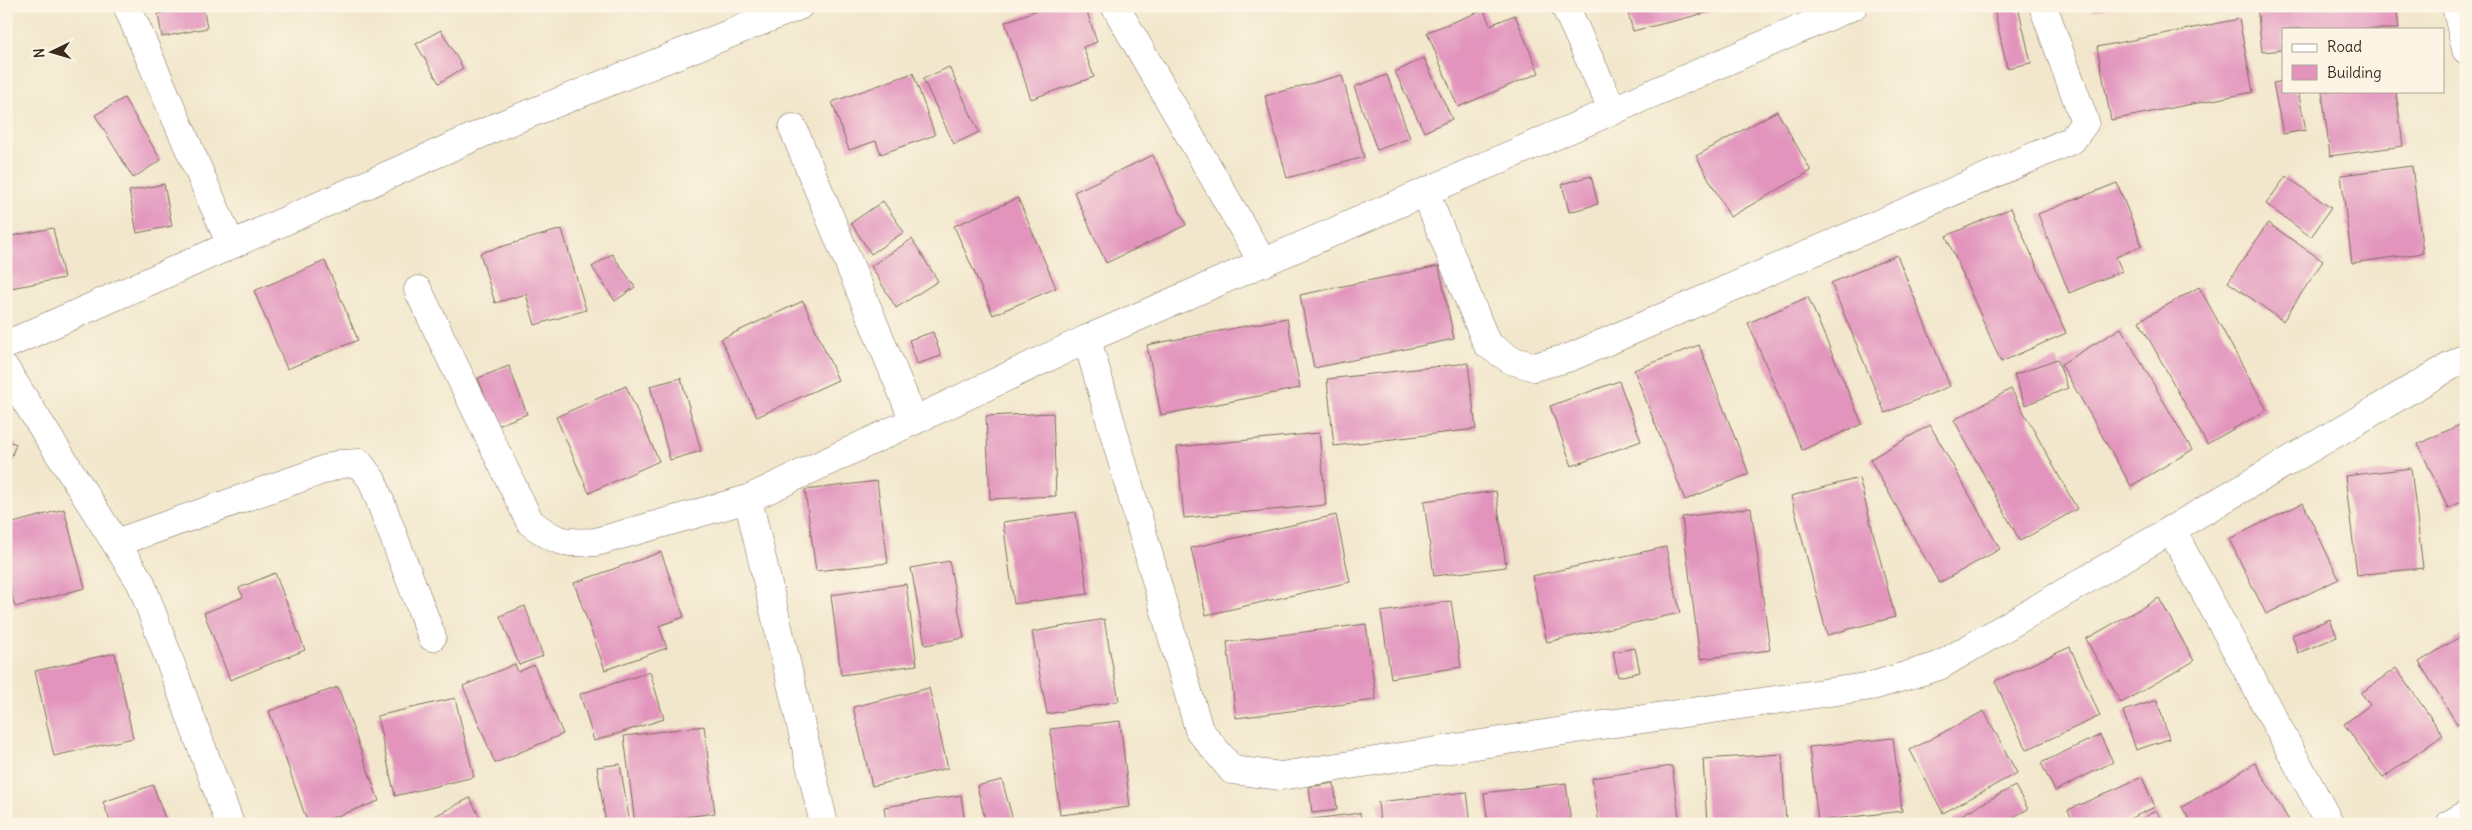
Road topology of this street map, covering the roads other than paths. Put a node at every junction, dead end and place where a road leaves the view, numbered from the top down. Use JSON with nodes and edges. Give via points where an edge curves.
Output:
{"nodes":[{"id":1,"x":127,"y":6,"type":"edge"},
{"id":2,"x":799,"y":6,"type":"edge"},
{"id":3,"x":1115,"y":6,"type":"edge"},
{"id":4,"x":1565,"y":6,"type":"edge"},
{"id":5,"x":1853,"y":6,"type":"edge"},
{"id":6,"x":2043,"y":6,"type":"edge"},
{"id":7,"x":2456,"y":6,"type":"edge"},
{"id":8,"x":2466,"y":50,"type":"edge"},
{"id":9,"x":1613,"y":110,"type":"junction"},
{"id":10,"x":793,"y":128,"type":"dead end"},
{"id":11,"x":1425,"y":192,"type":"junction"},
{"id":12,"x":231,"y":244,"type":"junction"},
{"id":13,"x":1263,"y":263,"type":"junction"},
{"id":14,"x":418,"y":290,"type":"dead end"},
{"id":15,"x":1087,"y":339,"type":"junction"},
{"id":16,"x":6,"y":344,"type":"edge"},
{"id":17,"x":2466,"y":357,"type":"edge"},
{"id":18,"x":6,"y":370,"type":"edge"},
{"id":19,"x":914,"y":421,"type":"junction"},
{"id":20,"x":748,"y":499,"type":"junction"},
{"id":21,"x":2171,"y":529,"type":"junction"},
{"id":22,"x":116,"y":543,"type":"junction"},
{"id":23,"x":432,"y":637,"type":"dead end"},
{"id":24,"x":2466,"y":815,"type":"edge"},
{"id":25,"x":230,"y":824,"type":"edge"},
{"id":26,"x":824,"y":824,"type":"edge"},
{"id":27,"x":2330,"y":824,"type":"edge"},
{"id":28,"x":2450,"y":824,"type":"edge"}],
"edges":[{"from":1,"to":12,"type":"street"},
{"from":2,"to":12,"type":"street","via":[[501,125]]},
{"from":3,"to":13,"type":"street"},
{"from":4,"to":9,"type":"street"},
{"from":5,"to":9,"type":"street"},
{"from":6,"to":11,"type":"street","via":[[2084,122],[2072,140],[1571,357],[1534,367],[1511,360],[1487,344]]},
{"from":7,"to":8,"type":"street"},
{"from":9,"to":11,"type":"street"},
{"from":10,"to":19,"type":"street"},
{"from":11,"to":13,"type":"street"},
{"from":12,"to":16,"type":"street"},
{"from":13,"to":15,"type":"street"},
{"from":14,"to":20,"type":"street","via":[[530,522],[550,537],[570,543],[596,542]]},
{"from":15,"to":19,"type":"street"},
{"from":15,"to":21,"type":"street","via":[[1200,730],[1232,770],[1281,776],[1872,686],[1939,666]]},
{"from":17,"to":21,"type":"street"},
{"from":18,"to":22,"type":"street"},
{"from":19,"to":20,"type":"street"},
{"from":20,"to":26,"type":"street"},
{"from":21,"to":27,"type":"street"},
{"from":22,"to":23,"type":"street","via":[[340,464],[359,463],[372,480]]},
{"from":22,"to":25,"type":"street","via":[[141,583]]},
{"from":24,"to":28,"type":"street"}]}
